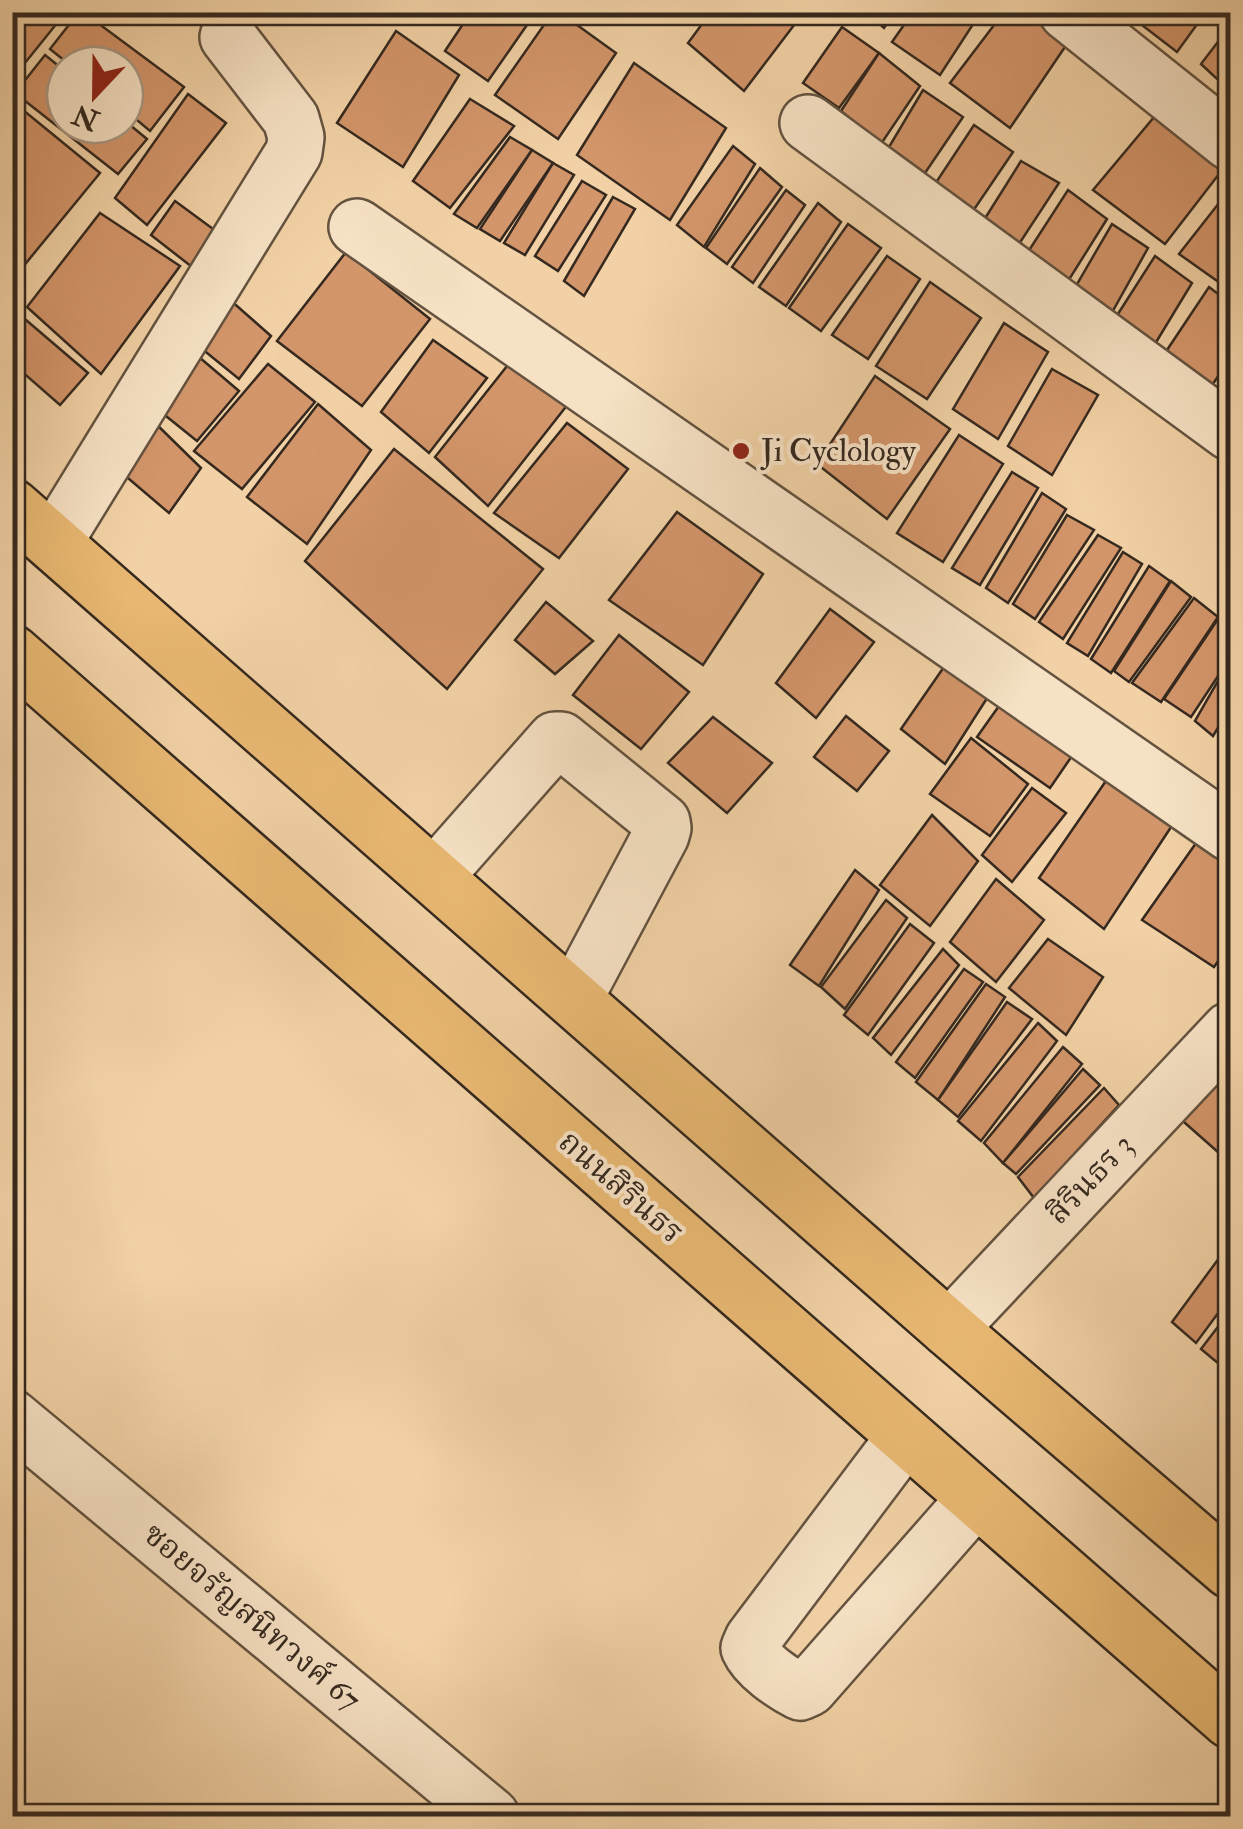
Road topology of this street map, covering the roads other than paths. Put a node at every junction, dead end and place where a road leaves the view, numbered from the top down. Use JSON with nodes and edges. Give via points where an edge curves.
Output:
{"nodes":[{"id":1,"x":1067,"y":12,"type":"edge"},
{"id":2,"x":228,"y":37,"type":"dead end"},
{"id":3,"x":808,"y":122,"type":"dead end"},
{"id":4,"x":1230,"y":142,"type":"edge"},
{"id":5,"x":357,"y":227,"type":"dead end"},
{"id":6,"x":1230,"y":432,"type":"edge"},
{"id":7,"x":12,"y":507,"type":"edge"},
{"id":8,"x":54,"y":542,"type":"junction"},
{"id":9,"x":12,"y":653,"type":"edge"},
{"id":10,"x":1230,"y":833,"type":"edge"},
{"id":11,"x":434,"y":876,"type":"junction"},
{"id":12,"x":574,"y":999,"type":"junction"},
{"id":13,"x":1230,"y":1030,"type":"edge"},
{"id":14,"x":949,"y":1328,"type":"junction"},
{"id":15,"x":12,"y":1418,"type":"edge"},
{"id":16,"x":906,"y":1437,"type":"junction"},
{"id":17,"x":976,"y":1498,"type":"junction"},
{"id":18,"x":828,"y":1540,"type":"junction"},
{"id":19,"x":1230,"y":1570,"type":"edge"},
{"id":20,"x":891,"y":1594,"type":"junction"},
{"id":21,"x":1230,"y":1720,"type":"edge"},
{"id":22,"x":491,"y":1816,"type":"edge"}],
"edges":[{"from":1,"to":4,"type":"street"},
{"from":2,"to":8,"type":"street","via":[[291,119],[294,152]]},
{"from":3,"to":6,"type":"street"},
{"from":5,"to":10,"type":"street"},
{"from":7,"to":8,"type":"main road"},
{"from":8,"to":11,"type":"main road"},
{"from":9,"to":16,"type":"main road","name":"ถนนสิรินธร"},
{"from":11,"to":12,"type":"main road"},
{"from":11,"to":12,"type":"street","via":[[555,740],[662,822]]},
{"from":12,"to":14,"type":"main road"},
{"from":13,"to":14,"type":"street","name":"สิรินธร 3"},
{"from":14,"to":19,"type":"main road"},
{"from":15,"to":22,"type":"street","name":"ซอยจรัญสนิทวงศ์ 67"},
{"from":16,"to":17,"type":"main road","name":"ถนนสิรินธร"},
{"from":16,"to":18,"type":"street"},
{"from":17,"to":20,"type":"street"},
{"from":17,"to":21,"type":"main road","name":"ถนนสิรินธร"},
{"from":18,"to":20,"type":"street"},
{"from":18,"to":20,"type":"street","via":[[753,1639],[753,1656],[800,1692],[809,1688]]}]}
